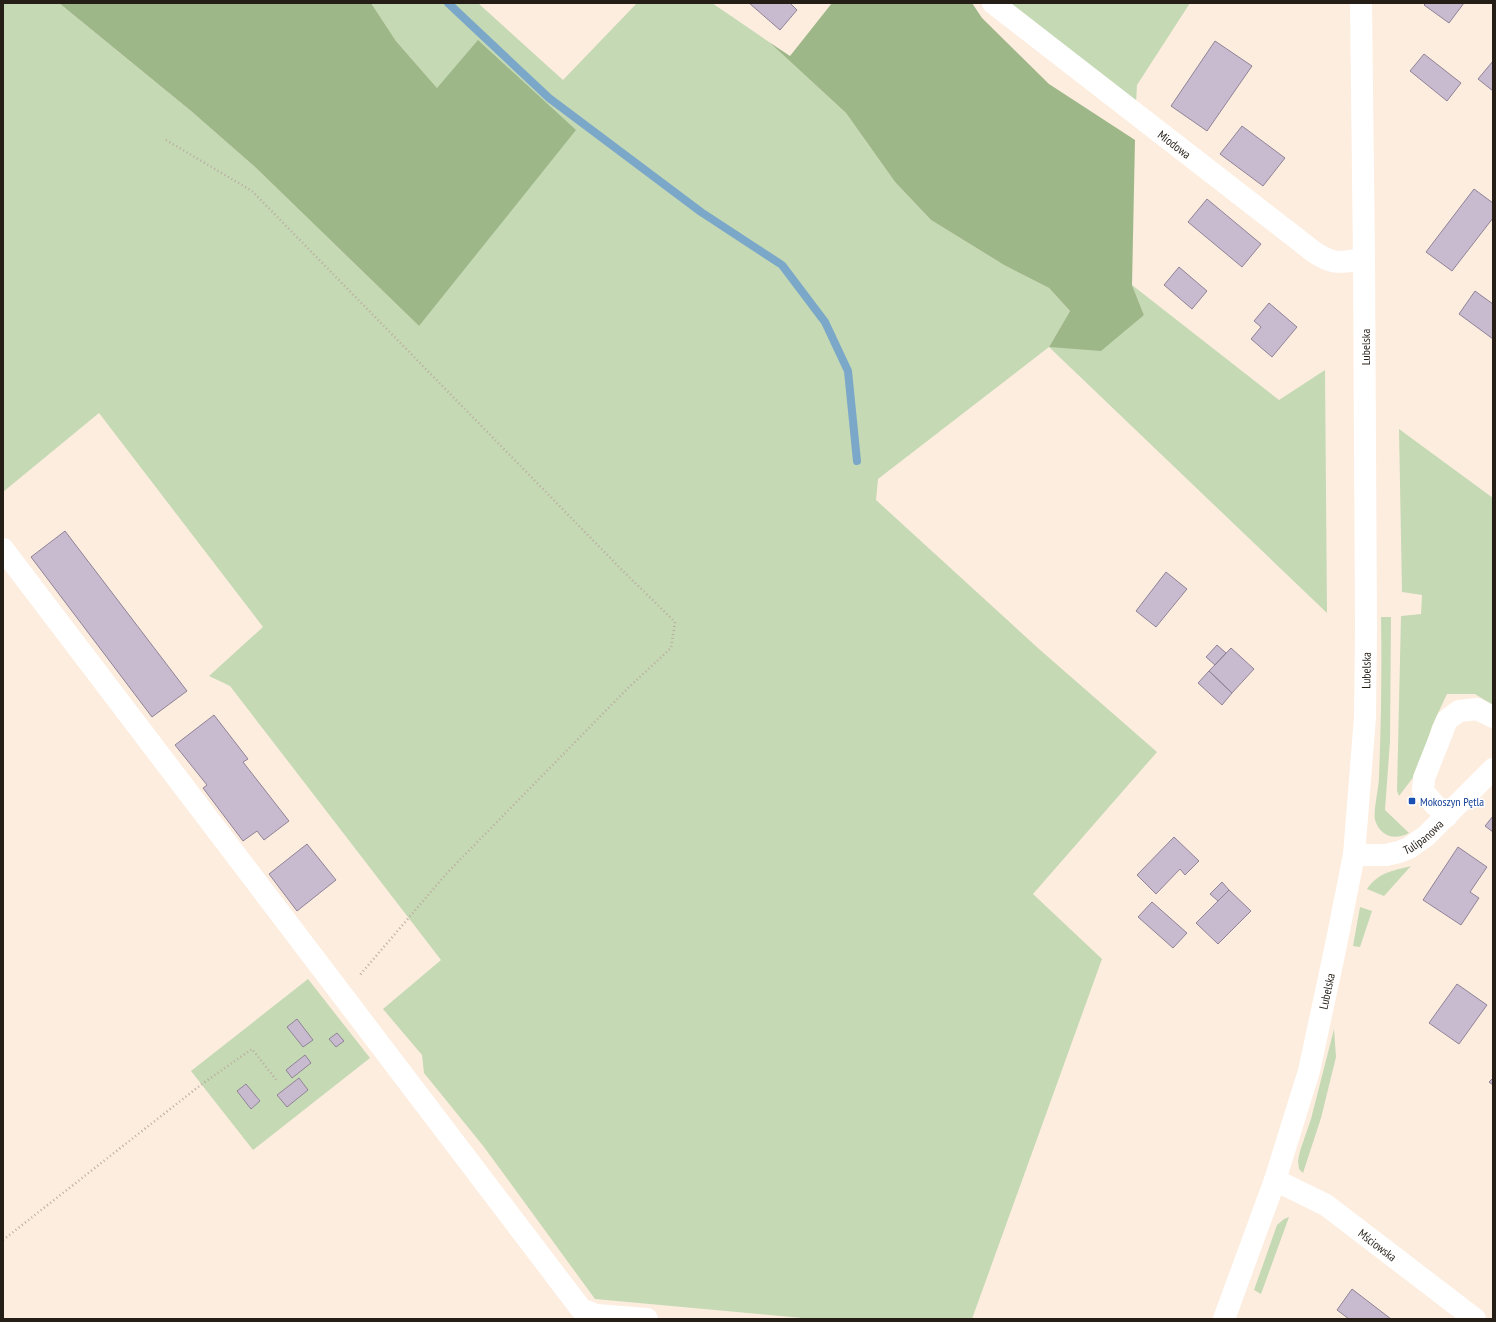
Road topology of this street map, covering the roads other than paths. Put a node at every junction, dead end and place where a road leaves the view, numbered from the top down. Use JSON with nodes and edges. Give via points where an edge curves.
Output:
{"nodes":[{"id":1,"x":993,"y":3,"type":"edge"},
{"id":2,"x":1360,"y":3,"type":"edge"},
{"id":3,"x":1364,"y":259,"type":"junction"},
{"id":4,"x":3,"y":549,"type":"edge"},
{"id":5,"x":1493,"y":717,"type":"edge"},
{"id":6,"x":1493,"y":769,"type":"edge"},
{"id":7,"x":1446,"y":816,"type":"junction"},
{"id":8,"x":1354,"y":856,"type":"junction"},
{"id":9,"x":1275,"y":1180,"type":"junction"},
{"id":10,"x":646,"y":1319,"type":"edge"},
{"id":11,"x":1224,"y":1319,"type":"edge"},
{"id":12,"x":1475,"y":1319,"type":"edge"}],
"edges":[{"from":1,"to":3,"type":"street","name":"Miodowa","via":[[1314,252],[1326,260],[1338,263]]},
{"from":2,"to":3,"type":"street","name":"Lubelska"},
{"from":3,"to":8,"type":"street","name":"Lubelska","via":[[1365,717]]},
{"from":4,"to":10,"type":"street","via":[[581,1309],[596,1315]]},
{"from":5,"to":7,"type":"street","via":[[1477,709],[1459,712],[1447,720],[1424,778],[1423,791]]},
{"from":6,"to":7,"type":"street","name":"Tulipanowa"},
{"from":7,"to":8,"type":"street","name":"Tulipanowa","via":[[1426,836],[1409,848],[1386,855]]},
{"from":8,"to":9,"type":"street","name":"Lubelska","via":[[1336,950],[1308,1071]]},
{"from":9,"to":11,"type":"street","name":"Lubelska"},
{"from":9,"to":12,"type":"street","name":"Mściowska","via":[[1326,1205]]}]}
